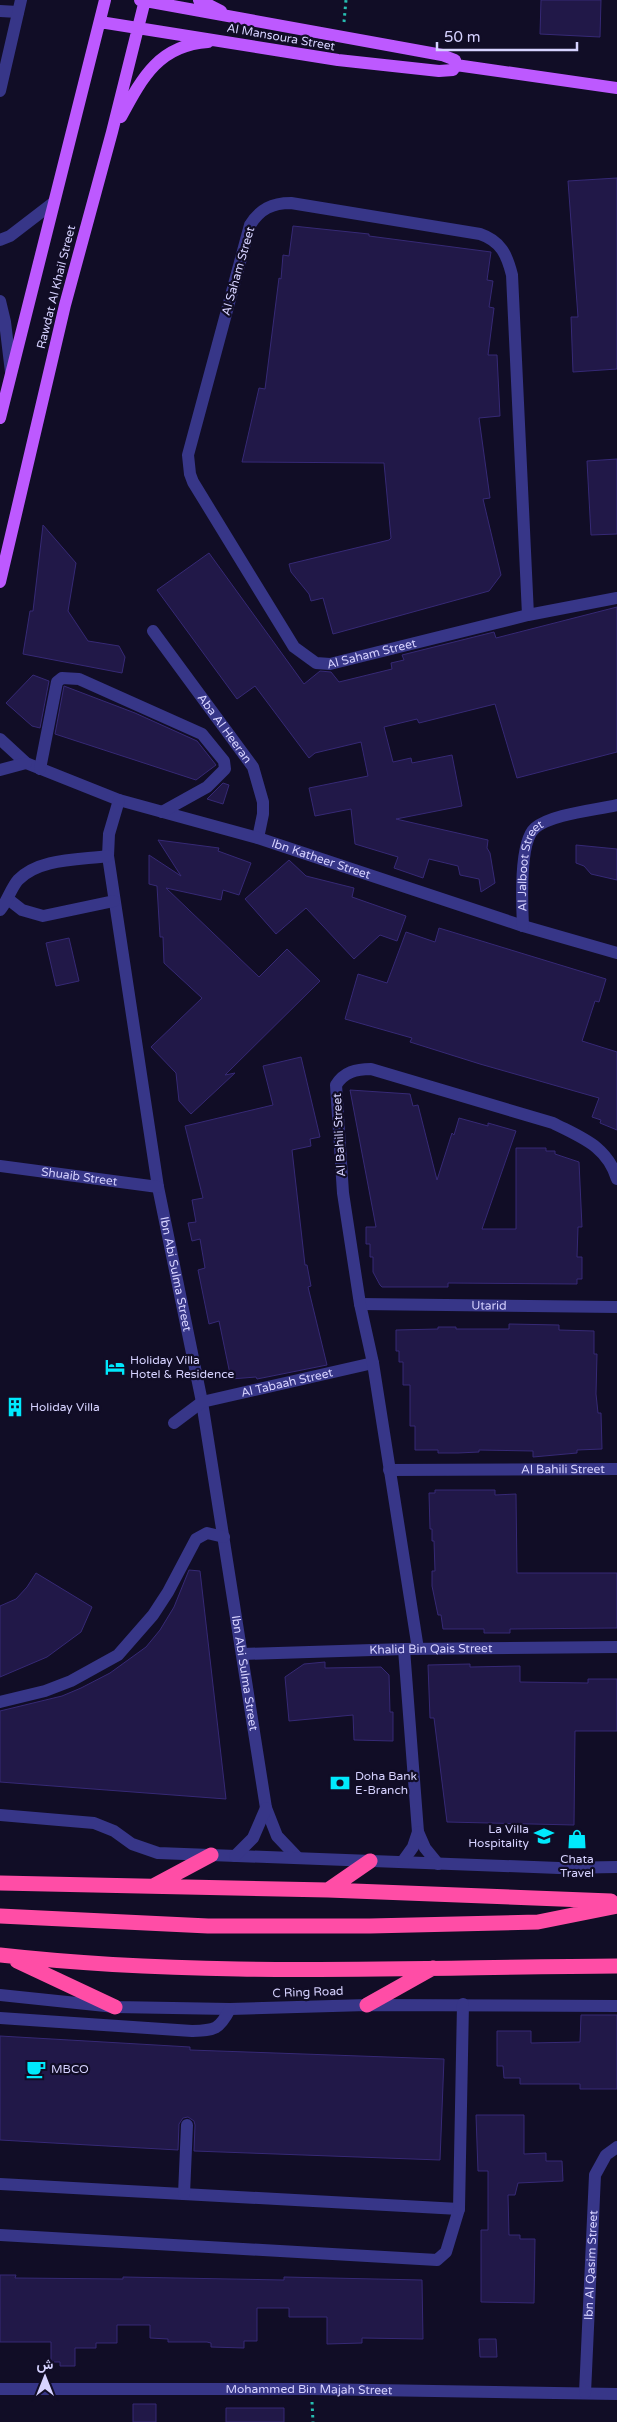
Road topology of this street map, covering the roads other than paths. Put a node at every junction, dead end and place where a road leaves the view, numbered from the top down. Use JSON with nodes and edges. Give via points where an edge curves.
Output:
{"nodes":[{"id":1,"x":106,"y":0,"type":"edge"},
{"id":2,"x":143,"y":0,"type":"edge"},
{"id":3,"x":199,"y":0,"type":"edge"},
{"id":4,"x":20,"y":6,"type":"edge"},
{"id":5,"x":0,"y":11,"type":"edge"},
{"id":6,"x":237,"y":19,"type":"junction"},
{"id":7,"x":100,"y":22,"type":"junction"},
{"id":8,"x":138,"y":27,"type":"junction"},
{"id":9,"x":234,"y":42,"type":"junction"},
{"id":10,"x":456,"y":65,"type":"junction"},
{"id":11,"x":617,"y":88,"type":"edge"},
{"id":12,"x":0,"y":91,"type":"edge"},
{"id":13,"x":112,"y":132,"type":"junction"},
{"id":14,"x":53,"y":203,"type":"junction"},
{"id":15,"x":0,"y":240,"type":"edge"},
{"id":16,"x":0,"y":301,"type":"edge"},
{"id":17,"x":11,"y":372,"type":"junction"},
{"id":18,"x":0,"y":418,"type":"edge"},
{"id":19,"x":0,"y":582,"type":"edge"},
{"id":20,"x":617,"y":598,"type":"edge"},
{"id":21,"x":528,"y":615,"type":"junction"},
{"id":22,"x":154,"y":631,"type":"dead end"},
{"id":23,"x":0,"y":739,"type":"edge"},
{"id":24,"x":26,"y":763,"type":"junction"},
{"id":25,"x":40,"y":769,"type":"junction"},
{"id":26,"x":0,"y":770,"type":"edge"},
{"id":27,"x":119,"y":800,"type":"junction"},
{"id":28,"x":617,"y":804,"type":"edge"},
{"id":29,"x":162,"y":812,"type":"junction"},
{"id":30,"x":258,"y":838,"type":"junction"},
{"id":31,"x":108,"y":856,"type":"junction"},
{"id":32,"x":8,"y":900,"type":"junction"},
{"id":33,"x":114,"y":901,"type":"junction"},
{"id":34,"x":0,"y":910,"type":"edge"},
{"id":35,"x":523,"y":926,"type":"junction"},
{"id":36,"x":617,"y":953,"type":"edge"},
{"id":37,"x":0,"y":1166,"type":"edge"},
{"id":38,"x":617,"y":1179,"type":"edge"},
{"id":39,"x":158,"y":1187,"type":"junction"},
{"id":40,"x":360,"y":1304,"type":"junction"},
{"id":41,"x":617,"y":1307,"type":"edge"},
{"id":42,"x":373,"y":1363,"type":"junction"},
{"id":43,"x":202,"y":1402,"type":"junction"},
{"id":44,"x":174,"y":1423,"type":"dead end"},
{"id":45,"x":617,"y":1469,"type":"edge"},
{"id":46,"x":389,"y":1470,"type":"junction"},
{"id":47,"x":224,"y":1537,"type":"junction"},
{"id":48,"x":617,"y":1646,"type":"edge"},
{"id":49,"x":404,"y":1649,"type":"junction"},
{"id":50,"x":418,"y":1649,"type":"junction"},
{"id":51,"x":243,"y":1654,"type":"junction"},
{"id":52,"x":0,"y":1702,"type":"edge"},
{"id":53,"x":266,"y":1808,"type":"junction"},
{"id":54,"x":0,"y":1815,"type":"edge"},
{"id":55,"x":418,"y":1832,"type":"junction"},
{"id":56,"x":211,"y":1855,"type":"junction"},
{"id":57,"x":235,"y":1856,"type":"junction"},
{"id":58,"x":297,"y":1857,"type":"junction"},
{"id":59,"x":370,"y":1861,"type":"junction"},
{"id":60,"x":403,"y":1861,"type":"junction"},
{"id":61,"x":438,"y":1864,"type":"junction"},
{"id":62,"x":617,"y":1866,"type":"edge"},
{"id":63,"x":0,"y":1883,"type":"edge"},
{"id":64,"x":152,"y":1887,"type":"junction"},
{"id":65,"x":328,"y":1890,"type":"junction"},
{"id":66,"x":617,"y":1902,"type":"edge"},
{"id":67,"x":617,"y":1906,"type":"edge"},
{"id":68,"x":0,"y":1916,"type":"edge"},
{"id":69,"x":3,"y":1956,"type":"edge"},
{"id":70,"x":617,"y":1966,"type":"edge"},
{"id":71,"x":436,"y":1967,"type":"junction"},
{"id":72,"x":0,"y":1995,"type":"edge"},
{"id":73,"x":463,"y":2004,"type":"junction"},
{"id":74,"x":367,"y":2005,"type":"junction"},
{"id":75,"x":115,"y":2006,"type":"junction"},
{"id":76,"x":617,"y":2006,"type":"edge"},
{"id":77,"x":230,"y":2009,"type":"junction"},
{"id":78,"x":0,"y":2018,"type":"edge"},
{"id":79,"x":187,"y":2125,"type":"dead end"},
{"id":80,"x":617,"y":2147,"type":"edge"},
{"id":81,"x":0,"y":2184,"type":"edge"},
{"id":82,"x":184,"y":2194,"type":"junction"},
{"id":83,"x":459,"y":2209,"type":"junction"},
{"id":84,"x":0,"y":2235,"type":"edge"},
{"id":85,"x":0,"y":2389,"type":"edge"},
{"id":86,"x":585,"y":2393,"type":"junction"},
{"id":87,"x":617,"y":2394,"type":"edge"}],
"edges":[{"from":1,"to":7,"type":"main road","name":"Rawdat Al Khail Street"},
{"from":2,"to":6,"type":"main road","name":"Al Mansoura Street"},
{"from":2,"to":8,"type":"main road","name":"Rawdat Al Khail Street"},
{"from":3,"to":6,"type":"main road"},
{"from":4,"to":5,"type":"street"},
{"from":4,"to":12,"type":"street"},
{"from":6,"to":10,"type":"main road","name":"Al Mansoura Street","via":[[448,57],[455,60]]},
{"from":7,"to":8,"type":"main road","name":"Al Mansoura Street"},
{"from":7,"to":14,"type":"main road","name":"Rawdat Al Khail Street"},
{"from":8,"to":9,"type":"main road","name":"Al Mansoura Street"},
{"from":8,"to":13,"type":"main road","name":"Rawdat Al Khail Street"},
{"from":9,"to":10,"type":"main road","name":"Al Mansoura Street","via":[[338,60],[439,71],[453,70]]},
{"from":9,"to":13,"type":"main road","via":[[204,42],[165,54],[144,75]]},
{"from":10,"to":11,"type":"main road","name":"Al Mansoura Street"},
{"from":13,"to":19,"type":"main road","name":"Rawdat Al Khail Street","via":[[65,305]]},
{"from":14,"to":15,"type":"street"},
{"from":14,"to":17,"type":"main road","name":"Rawdat Al Khail Street"},
{"from":16,"to":17,"type":"street"},
{"from":17,"to":18,"type":"main road","name":"Rawdat Al Khail Street"},
{"from":20,"to":21,"type":"street","name":"Al Saham Street"},
{"from":21,"to":21,"type":"street","name":"Al Saham Street","via":[[512,275],[506,255],[492,237],[480,234],[290,202],[262,210],[250,225],[188,455],[188,465],[193,482],[294,647],[316,663],[330,664]]},
{"from":22,"to":30,"type":"street","name":"Aba Al Heeran","via":[[253,767],[263,802]]},
{"from":23,"to":24,"type":"street","name":"Ibn Katheer Street"},
{"from":24,"to":25,"type":"street","name":"Ibn Katheer Street"},
{"from":24,"to":26,"type":"street"},
{"from":25,"to":27,"type":"street","name":"Ibn Katheer Street"},
{"from":25,"to":29,"type":"street","via":[[57,682],[62,678],[79,679],[202,734],[224,760],[225,769],[207,787]]},
{"from":27,"to":29,"type":"street","name":"Ibn Katheer Street"},
{"from":27,"to":31,"type":"street","name":"Ibn Abi Sulma Street","via":[[109,834]]},
{"from":28,"to":35,"type":"street","name":"Al Jalboot Street","via":[[551,820],[531,833],[526,848]]},
{"from":29,"to":30,"type":"street","name":"Ibn Katheer Street"},
{"from":30,"to":35,"type":"street","name":"Ibn Katheer Street"},
{"from":31,"to":32,"type":"street","via":[[38,866],[17,881]]},
{"from":31,"to":33,"type":"street","name":"Ibn Abi Sulma Street"},
{"from":32,"to":33,"type":"street","via":[[22,910],[43,916]]},
{"from":32,"to":34,"type":"street"},
{"from":33,"to":39,"type":"street","name":"Ibn Abi Sulma Street"},
{"from":35,"to":36,"type":"street","name":"Ibn Katheer Street"},
{"from":37,"to":39,"type":"street","name":"Shuaib Street"},
{"from":38,"to":40,"type":"street","name":"Al Bahili Street","via":[[606,1155],[553,1123],[370,1069],[357,1069],[346,1074],[336,1085],[338,1127],[343,1193]]},
{"from":39,"to":43,"type":"street","name":"Ibn Abi Sulma Street"},
{"from":40,"to":41,"type":"street","name":"Utarid"},
{"from":40,"to":42,"type":"street","name":"Al Bahili Street"},
{"from":42,"to":43,"type":"street","name":"Al Tabaah Street"},
{"from":42,"to":46,"type":"street","name":"Al Bahili Street"},
{"from":43,"to":44,"type":"street"},
{"from":43,"to":47,"type":"street","name":"Ibn Abi Sulma Street"},
{"from":45,"to":46,"type":"street","name":"Al Bahili Street"},
{"from":46,"to":50,"type":"street","name":"Al Bahili Street"},
{"from":47,"to":51,"type":"street","name":"Ibn Abi Sulma Street"},
{"from":47,"to":52,"type":"street","via":[[207,1533],[196,1539],[153,1615],[118,1655],[37,1694]]},
{"from":48,"to":50,"type":"street","name":"Khalid Bin Qais Street"},
{"from":49,"to":50,"type":"street","name":"Khalid Bin Qais Street"},
{"from":49,"to":51,"type":"street","name":"Khalid Bin Qais Street"},
{"from":49,"to":55,"type":"street"},
{"from":51,"to":53,"type":"street","name":"Ibn Abi Sulma Street"},
{"from":53,"to":57,"type":"street","via":[[253,1838]]},
{"from":53,"to":58,"type":"street","name":"Ibn Abi Sulma Street","via":[[277,1836]]},
{"from":54,"to":56,"type":"street","via":[[94,1823],[145,1850]]},
{"from":55,"to":60,"type":"street"},
{"from":55,"to":61,"type":"street","via":[[425,1848]]},
{"from":56,"to":57,"type":"street"},
{"from":56,"to":64,"type":"highway"},
{"from":57,"to":58,"type":"street"},
{"from":58,"to":59,"type":"street"},
{"from":59,"to":60,"type":"street"},
{"from":59,"to":65,"type":"highway"},
{"from":60,"to":61,"type":"street"},
{"from":61,"to":62,"type":"street","via":[[559,1868]]},
{"from":63,"to":64,"type":"highway"},
{"from":64,"to":65,"type":"highway"},
{"from":65,"to":66,"type":"highway"},
{"from":67,"to":68,"type":"highway","via":[[538,1922],[370,1926],[208,1926]]},
{"from":69,"to":71,"type":"highway","name":"C Ring Road","via":[[121,1966],[257,1970]]},
{"from":69,"to":75,"type":"highway"},
{"from":70,"to":71,"type":"highway","name":"C Ring Road"},
{"from":71,"to":74,"type":"highway"},
{"from":72,"to":75,"type":"street","name":"C Ring Road"},
{"from":73,"to":74,"type":"street","name":"C Ring Road"},
{"from":73,"to":76,"type":"street","name":"C Ring Road"},
{"from":73,"to":83,"type":"street"},
{"from":74,"to":77,"type":"street","name":"C Ring Road"},
{"from":75,"to":77,"type":"street","name":"C Ring Road"},
{"from":77,"to":78,"type":"street","via":[[221,2025],[211,2030],[192,2031]]},
{"from":79,"to":82,"type":"street"},
{"from":80,"to":86,"type":"street","name":"Ibn Al Qasim Street","via":[[606,2155],[595,2175]]},
{"from":81,"to":82,"type":"street"},
{"from":82,"to":83,"type":"street"},
{"from":83,"to":84,"type":"street","via":[[452,2239],[446,2252],[437,2260]]},
{"from":85,"to":86,"type":"street","name":"Mohammed Bin Majah Street"},
{"from":86,"to":87,"type":"street","name":"Mohammed Bin Majah Street"}]}
